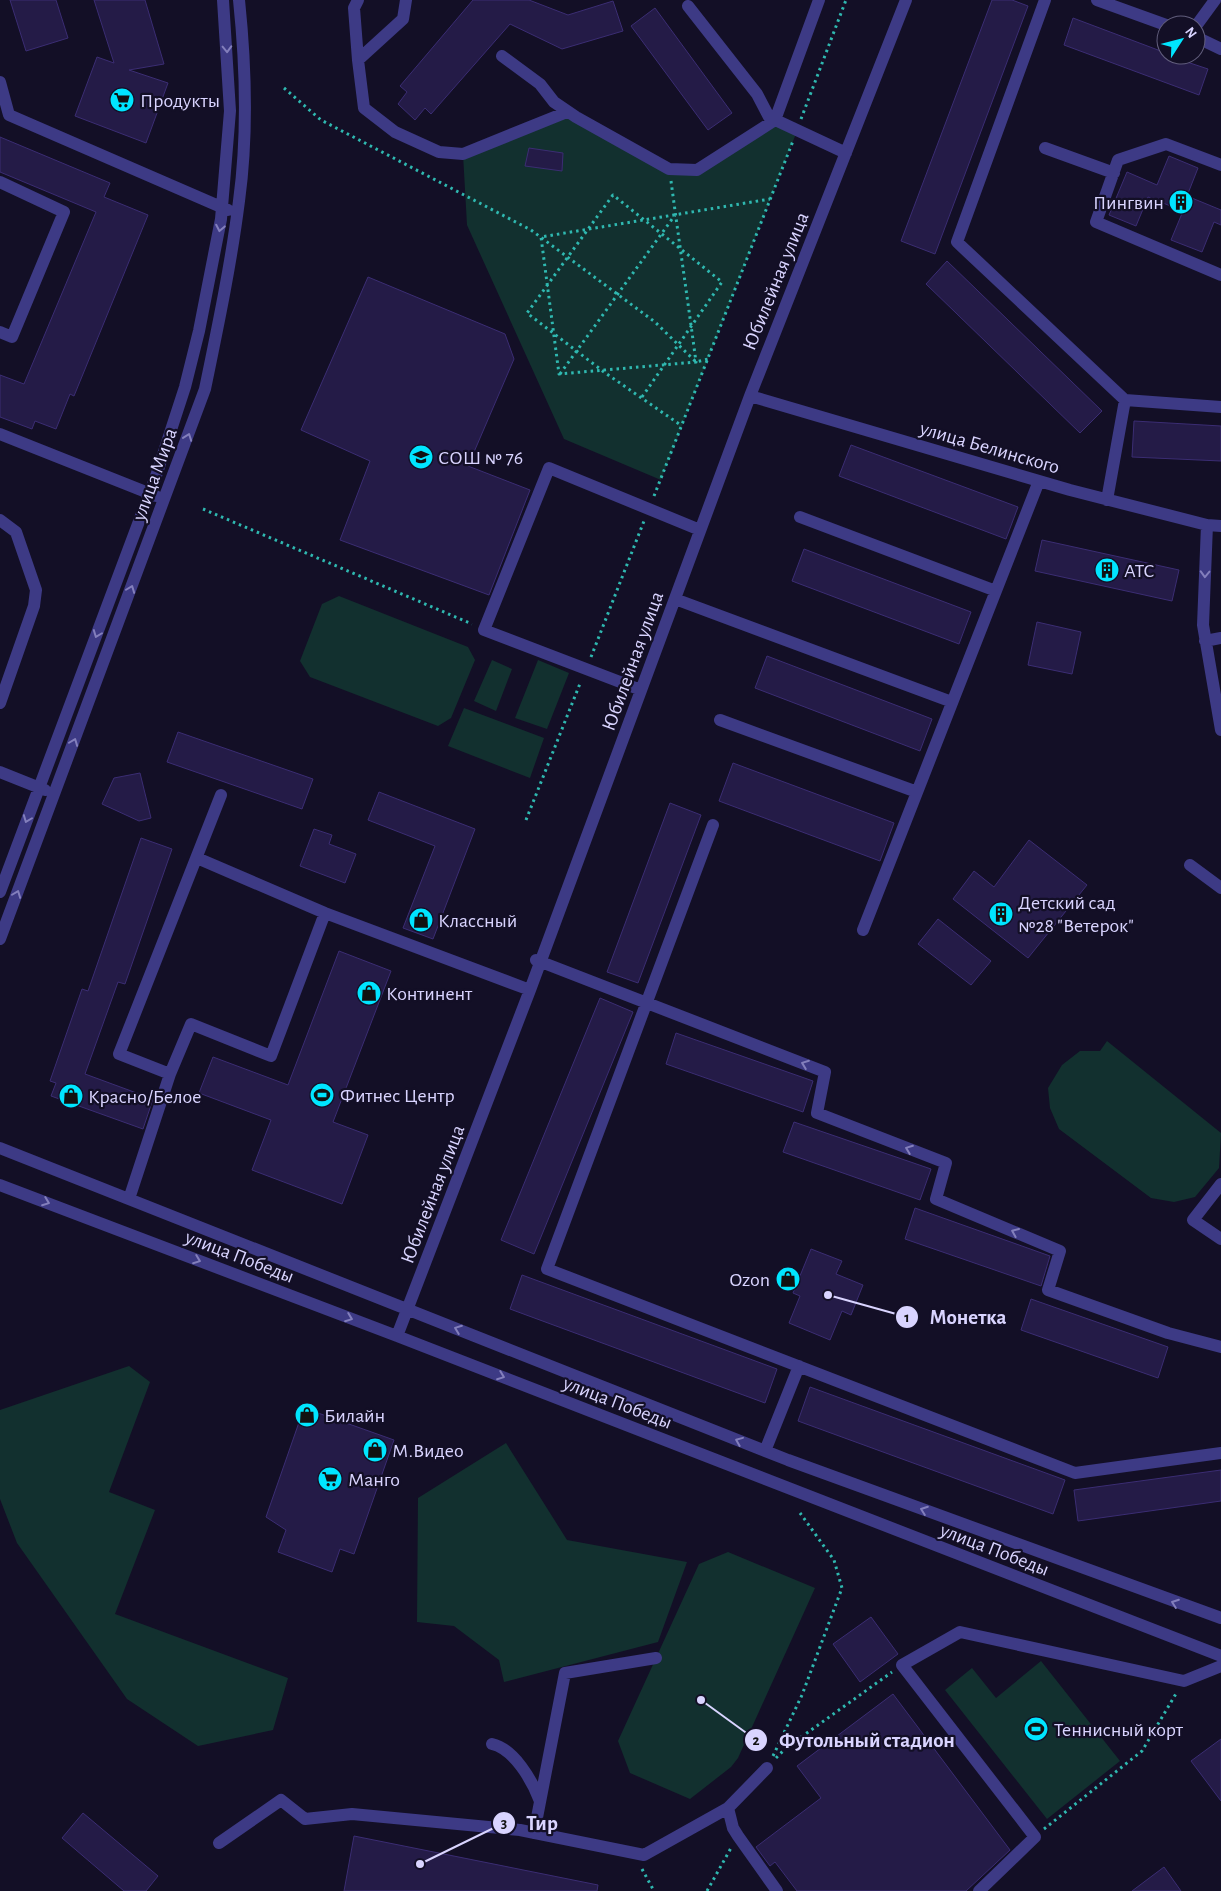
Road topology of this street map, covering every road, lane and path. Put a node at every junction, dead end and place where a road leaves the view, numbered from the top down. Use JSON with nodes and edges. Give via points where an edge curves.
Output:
{"nodes":[{"id":1,"x":223,"y":0,"type":"edge"},
{"id":2,"x":239,"y":0,"type":"edge"},
{"id":3,"x":358,"y":0,"type":"edge"},
{"id":4,"x":406,"y":0,"type":"edge"},
{"id":5,"x":819,"y":0,"type":"edge"},
{"id":6,"x":846,"y":0,"type":"edge"},
{"id":7,"x":906,"y":0,"type":"edge"},
{"id":8,"x":1045,"y":0,"type":"edge"},
{"id":9,"x":1097,"y":0,"type":"edge"},
{"id":10,"x":1215,"y":0,"type":"edge"},
{"id":11,"x":688,"y":6,"type":"dead end"},
{"id":12,"x":1204,"y":15,"type":"edge"},
{"id":13,"x":1156,"y":21,"type":"edge"},
{"id":14,"x":1206,"y":42,"type":"edge"},
{"id":15,"x":1221,"y":49,"type":"edge"},
{"id":16,"x":502,"y":56,"type":"dead end"},
{"id":17,"x":358,"y":60,"type":"junction"},
{"id":18,"x":0,"y":82,"type":"edge"},
{"id":19,"x":284,"y":88,"type":"dead end"},
{"id":20,"x":567,"y":112,"type":"junction"},
{"id":21,"x":775,"y":120,"type":"junction"},
{"id":22,"x":797,"y":131,"type":"junction"},
{"id":23,"x":1045,"y":148,"type":"dead end"},
{"id":24,"x":846,"y":153,"type":"junction"},
{"id":25,"x":1221,"y":165,"type":"edge"},
{"id":26,"x":669,"y":169,"type":"junction"},
{"id":27,"x":1114,"y":173,"type":"junction"},
{"id":28,"x":0,"y":182,"type":"edge"},
{"id":29,"x":771,"y":198,"type":"junction"},
{"id":30,"x":222,"y":208,"type":"junction"},
{"id":31,"x":238,"y":213,"type":"junction"},
{"id":32,"x":676,"y":214,"type":"junction"},
{"id":33,"x":644,"y":220,"type":"junction"},
{"id":34,"x":588,"y":229,"type":"junction"},
{"id":35,"x":662,"y":234,"type":"junction"},
{"id":36,"x":541,"y":237,"type":"junction"},
{"id":37,"x":680,"y":249,"type":"junction"},
{"id":38,"x":568,"y":257,"type":"junction"},
{"id":39,"x":1221,"y":276,"type":"edge"},
{"id":40,"x":547,"y":286,"type":"junction"},
{"id":41,"x":617,"y":294,"type":"junction"},
{"id":42,"x":691,"y":326,"type":"junction"},
{"id":43,"x":0,"y":332,"type":"edge"},
{"id":44,"x":554,"y":332,"type":"junction"},
{"id":45,"x":678,"y":345,"type":"junction"},
{"id":46,"x":577,"y":350,"type":"junction"},
{"id":47,"x":708,"y":359,"type":"junction"},
{"id":48,"x":696,"y":362,"type":"junction"},
{"id":49,"x":665,"y":364,"type":"junction"},
{"id":50,"x":604,"y":372,"type":"junction"},
{"id":51,"x":559,"y":374,"type":"junction"},
{"id":52,"x":750,"y":396,"type":"junction"},
{"id":53,"x":642,"y":397,"type":"junction"},
{"id":54,"x":1125,"y":400,"type":"junction"},
{"id":55,"x":1221,"y":406,"type":"edge"},
{"id":56,"x":682,"y":426,"type":"junction"},
{"id":57,"x":0,"y":434,"type":"edge"},
{"id":58,"x":1039,"y":481,"type":"junction"},
{"id":59,"x":149,"y":493,"type":"junction"},
{"id":60,"x":165,"y":500,"type":"junction"},
{"id":61,"x":1107,"y":500,"type":"junction"},
{"id":62,"x":203,"y":509,"type":"dead end"},
{"id":63,"x":649,"y":509,"type":"junction"},
{"id":64,"x":800,"y":517,"type":"dead end"},
{"id":65,"x":0,"y":520,"type":"edge"},
{"id":66,"x":1207,"y":525,"type":"junction"},
{"id":67,"x":1221,"y":526,"type":"edge"},
{"id":68,"x":700,"y":530,"type":"junction"},
{"id":69,"x":996,"y":591,"type":"junction"},
{"id":70,"x":675,"y":599,"type":"junction"},
{"id":71,"x":484,"y":630,"type":"junction"},
{"id":72,"x":1221,"y":638,"type":"edge"},
{"id":73,"x":1206,"y":641,"type":"junction"},
{"id":74,"x":586,"y":669,"type":"junction"},
{"id":75,"x":641,"y":690,"type":"junction"},
{"id":76,"x":952,"y":702,"type":"junction"},
{"id":77,"x":0,"y":704,"type":"edge"},
{"id":78,"x":720,"y":720,"type":"dead end"},
{"id":79,"x":1221,"y":730,"type":"edge"},
{"id":80,"x":0,"y":772,"type":"edge"},
{"id":81,"x":39,"y":787,"type":"junction"},
{"id":82,"x":917,"y":792,"type":"junction"},
{"id":83,"x":54,"y":794,"type":"junction"},
{"id":84,"x":221,"y":795,"type":"dead end"},
{"id":85,"x":526,"y":820,"type":"dead end"},
{"id":86,"x":713,"y":825,"type":"dead end"},
{"id":87,"x":197,"y":858,"type":"junction"},
{"id":88,"x":1190,"y":865,"type":"dead end"},
{"id":89,"x":1221,"y":888,"type":"edge"},
{"id":90,"x":0,"y":892,"type":"edge"},
{"id":91,"x":325,"y":913,"type":"junction"},
{"id":92,"x":863,"y":930,"type":"dead end"},
{"id":93,"x":0,"y":939,"type":"edge"},
{"id":94,"x":538,"y":961,"type":"junction"},
{"id":95,"x":530,"y":990,"type":"junction"},
{"id":96,"x":646,"y":1002,"type":"junction"},
{"id":97,"x":170,"y":1074,"type":"junction"},
{"id":98,"x":0,"y":1148,"type":"edge"},
{"id":99,"x":1221,"y":1184,"type":"edge"},
{"id":100,"x":0,"y":1185,"type":"edge"},
{"id":101,"x":129,"y":1199,"type":"junction"},
{"id":102,"x":1221,"y":1239,"type":"edge"},
{"id":103,"x":408,"y":1309,"type":"junction"},
{"id":104,"x":397,"y":1336,"type":"junction"},
{"id":105,"x":1221,"y":1346,"type":"edge"},
{"id":106,"x":799,"y":1366,"type":"junction"},
{"id":107,"x":765,"y":1451,"type":"junction"},
{"id":108,"x":1221,"y":1454,"type":"edge"},
{"id":109,"x":800,"y":1513,"type":"dead end"},
{"id":110,"x":1221,"y":1618,"type":"edge"},
{"id":111,"x":1221,"y":1656,"type":"edge"},
{"id":112,"x":656,"y":1658,"type":"dead end"},
{"id":113,"x":902,"y":1665,"type":"junction"},
{"id":114,"x":1221,"y":1666,"type":"edge"},
{"id":115,"x":1184,"y":1681,"type":"junction"},
{"id":116,"x":492,"y":1744,"type":"dead end"},
{"id":117,"x":767,"y":1768,"type":"junction"},
{"id":118,"x":540,"y":1801,"type":"junction"},
{"id":119,"x":728,"y":1808,"type":"junction"},
{"id":120,"x":534,"y":1833,"type":"junction"},
{"id":121,"x":738,"y":1836,"type":"junction"},
{"id":122,"x":1035,"y":1837,"type":"junction"},
{"id":123,"x":219,"y":1843,"type":"dead end"},
{"id":124,"x":634,"y":1853,"type":"junction"},
{"id":125,"x":654,"y":1891,"type":"edge"},
{"id":126,"x":707,"y":1891,"type":"edge"},
{"id":127,"x":777,"y":1891,"type":"edge"},
{"id":128,"x":979,"y":1891,"type":"edge"}],
"edges":[{"from":1,"to":30,"type":"street","name":"улица Мира","one_way":true,"via":[[230,111]]},
{"from":2,"to":31,"type":"street","name":"улица Мира","via":[[245,112]]},
{"from":3,"to":17,"type":"street","via":[[354,8]]},
{"from":4,"to":17,"type":"street","via":[[403,19]]},
{"from":5,"to":21,"type":"street"},
{"from":6,"to":22,"type":"path"},
{"from":7,"to":24,"type":"street","name":"Юбилейная улица"},
{"from":8,"to":54,"type":"street","via":[[957,242]]},
{"from":9,"to":13,"type":"street"},
{"from":10,"to":12,"type":"street"},
{"from":11,"to":21,"type":"street","via":[[757,94],[769,117]]},
{"from":14,"to":15,"type":"street"},
{"from":16,"to":20,"type":"street","via":[[540,84]]},
{"from":17,"to":20,"type":"street","via":[[364,108],[395,132],[439,152],[463,154]]},
{"from":18,"to":30,"type":"street","via":[[9,115]]},
{"from":19,"to":36,"type":"path","via":[[321,120]]},
{"from":20,"to":26,"type":"street"},
{"from":21,"to":22,"type":"street"},
{"from":21,"to":26,"type":"street","via":[[696,170]]},
{"from":22,"to":24,"type":"street"},
{"from":22,"to":29,"type":"path"},
{"from":23,"to":27,"type":"street"},
{"from":24,"to":52,"type":"street","name":"Юбилейная улица"},
{"from":25,"to":27,"type":"street","via":[[1166,144],[1118,160]]},
{"from":26,"to":32,"type":"path"},
{"from":27,"to":39,"type":"street","via":[[1096,222]]},
{"from":28,"to":43,"type":"street","via":[[64,212],[12,337]]},
{"from":29,"to":32,"type":"path"},
{"from":29,"to":47,"type":"path"},
{"from":30,"to":31,"type":"street"},
{"from":30,"to":59,"type":"street","name":"улица Мира","one_way":true,"via":[[192,359]]},
{"from":60,"to":31,"type":"street","name":"улица Мира","one_way":true,"via":[[205,388]]},
{"from":32,"to":33,"type":"path"},
{"from":32,"to":35,"type":"path"},
{"from":32,"to":37,"type":"path"},
{"from":33,"to":34,"type":"path"},
{"from":33,"to":34,"type":"path","via":[[614,195]]},
{"from":33,"to":35,"type":"path"},
{"from":34,"to":36,"type":"path"},
{"from":34,"to":38,"type":"path"},
{"from":35,"to":37,"type":"path"},
{"from":35,"to":41,"type":"path"},
{"from":36,"to":38,"type":"path"},
{"from":36,"to":40,"type":"path"},
{"from":37,"to":42,"type":"path"},
{"from":37,"to":42,"type":"path","via":[[722,282]]},
{"from":38,"to":40,"type":"path"},
{"from":38,"to":41,"type":"path"},
{"from":40,"to":44,"type":"path"},
{"from":40,"to":44,"type":"path","via":[[527,313]]},
{"from":41,"to":45,"type":"path","via":[[655,322]]},
{"from":41,"to":46,"type":"path"},
{"from":42,"to":45,"type":"path"},
{"from":42,"to":48,"type":"path"},
{"from":44,"to":46,"type":"path"},
{"from":44,"to":51,"type":"path"},
{"from":45,"to":48,"type":"path"},
{"from":45,"to":49,"type":"path"},
{"from":46,"to":50,"type":"path"},
{"from":46,"to":51,"type":"path"},
{"from":47,"to":48,"type":"path"},
{"from":47,"to":56,"type":"path"},
{"from":48,"to":49,"type":"path"},
{"from":49,"to":50,"type":"path"},
{"from":49,"to":53,"type":"path"},
{"from":50,"to":51,"type":"path"},
{"from":50,"to":53,"type":"path"},
{"from":52,"to":58,"type":"street","name":"улица Белинского"},
{"from":52,"to":68,"type":"street","name":"Юбилейная улица"},
{"from":53,"to":56,"type":"path"},
{"from":54,"to":55,"type":"street"},
{"from":54,"to":61,"type":"street"},
{"from":56,"to":63,"type":"path"},
{"from":57,"to":59,"type":"street"},
{"from":58,"to":61,"type":"street","name":"улица Белинского"},
{"from":58,"to":69,"type":"street"},
{"from":59,"to":60,"type":"street"},
{"from":59,"to":81,"type":"street","name":"улица Мира","one_way":true},
{"from":83,"to":60,"type":"street","name":"улица Мира","one_way":true},
{"from":61,"to":66,"type":"street","name":"улица Белинского"},
{"from":62,"to":71,"type":"path"},
{"from":63,"to":68,"type":"street"},
{"from":63,"to":71,"type":"street","via":[[549,468]]},
{"from":63,"to":74,"type":"path"},
{"from":64,"to":69,"type":"street"},
{"from":65,"to":77,"type":"street","via":[[16,532],[36,590],[34,606]]},
{"from":66,"to":67,"type":"street","name":"улица Белинского"},
{"from":66,"to":73,"type":"street","one_way":true,"via":[[1203,625]]},
{"from":68,"to":70,"type":"street","name":"Юбилейная улица"},
{"from":69,"to":76,"type":"street"},
{"from":70,"to":75,"type":"street","name":"Юбилейная улица"},
{"from":70,"to":76,"type":"street"},
{"from":71,"to":74,"type":"street"},
{"from":72,"to":73,"type":"street"},
{"from":73,"to":79,"type":"street"},
{"from":74,"to":75,"type":"street"},
{"from":74,"to":85,"type":"path"},
{"from":75,"to":94,"type":"street","name":"Юбилейная улица"},
{"from":76,"to":82,"type":"street"},
{"from":78,"to":82,"type":"street"},
{"from":80,"to":81,"type":"street"},
{"from":81,"to":83,"type":"street"},
{"from":81,"to":90,"type":"street","name":"улица Мира","one_way":true},
{"from":82,"to":92,"type":"street"},
{"from":93,"to":83,"type":"street","name":"улица Мира","one_way":true},
{"from":84,"to":87,"type":"street"},
{"from":86,"to":96,"type":"street"},
{"from":87,"to":91,"type":"street"},
{"from":87,"to":97,"type":"street","via":[[119,1054]]},
{"from":88,"to":89,"type":"street"},
{"from":91,"to":95,"type":"street"},
{"from":91,"to":97,"type":"street","via":[[271,1056],[191,1024]]},
{"from":94,"to":95,"type":"street","name":"Юбилейная улица"},
{"from":94,"to":96,"type":"street"},
{"from":95,"to":103,"type":"street","name":"Юбилейная улица"},
{"from":105,"to":96,"type":"street","one_way":true,"via":[[1168,1333],[1048,1290],[1060,1251],[936,1199],[946,1163],[817,1113],[825,1072]]},
{"from":96,"to":106,"type":"street","via":[[546,1268]]},
{"from":97,"to":101,"type":"street"},
{"from":98,"to":101,"type":"street","name":"улица Победы"},
{"from":99,"to":102,"type":"street","via":[[1193,1220]]},
{"from":100,"to":104,"type":"street","name":"улица Победы","one_way":true},
{"from":101,"to":103,"type":"street","name":"улица Победы"},
{"from":103,"to":104,"type":"street","name":"Юбилейная улица"},
{"from":107,"to":103,"type":"street","name":"улица Победы","one_way":true},
{"from":104,"to":111,"type":"street","name":"улица Победы","one_way":true},
{"from":106,"to":107,"type":"street"},
{"from":106,"to":108,"type":"street","via":[[1075,1472]]},
{"from":110,"to":107,"type":"street","name":"улица Победы","one_way":true},
{"from":109,"to":117,"type":"path","via":[[834,1560],[842,1588],[802,1696]]},
{"from":112,"to":118,"type":"street","via":[[565,1673]]},
{"from":113,"to":115,"type":"street","via":[[960,1632]]},
{"from":113,"to":117,"type":"path","via":[[786,1748]]},
{"from":113,"to":122,"type":"street"},
{"from":114,"to":115,"type":"street"},
{"from":115,"to":122,"type":"path","via":[[1142,1751]]},
{"from":116,"to":118,"type":"street","via":[[501,1746],[514,1758]]},
{"from":117,"to":119,"type":"street"},
{"from":118,"to":120,"type":"street"},
{"from":119,"to":121,"type":"street"},
{"from":119,"to":124,"type":"street","via":[[644,1854]]},
{"from":120,"to":123,"type":"street","via":[[352,1814],[305,1819],[281,1800]]},
{"from":120,"to":124,"type":"street"},
{"from":121,"to":126,"type":"path"},
{"from":121,"to":127,"type":"street"},
{"from":122,"to":128,"type":"street"},
{"from":124,"to":125,"type":"path"}]}
